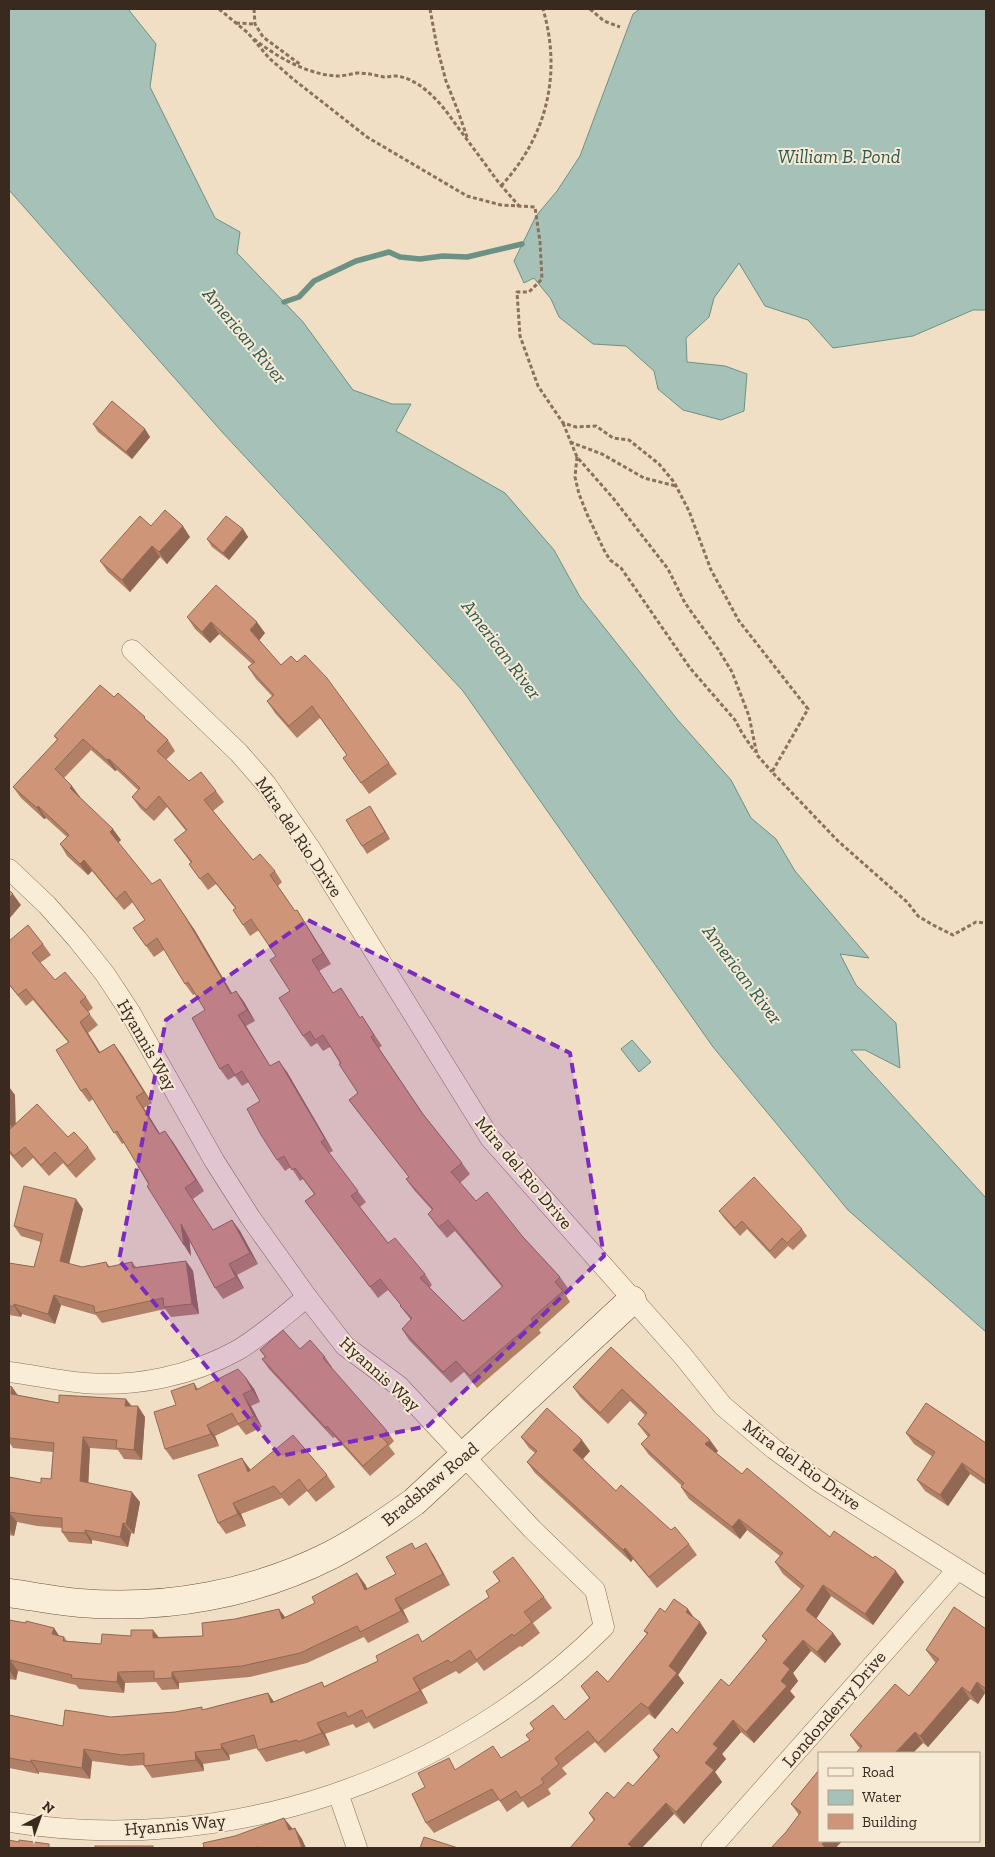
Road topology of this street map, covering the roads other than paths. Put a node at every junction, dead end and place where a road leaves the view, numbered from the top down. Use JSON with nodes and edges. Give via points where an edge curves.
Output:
{"nodes":[{"id":1,"x":132,"y":650,"type":"dead end"},
{"id":2,"x":9,"y":869,"type":"edge"},
{"id":3,"x":307,"y":1297,"type":"junction"},
{"id":4,"x":632,"y":1300,"type":"junction"},
{"id":5,"x":9,"y":1372,"type":"edge"},
{"id":6,"x":464,"y":1457,"type":"junction"},
{"id":7,"x":957,"y":1570,"type":"junction"},
{"id":8,"x":986,"y":1587,"type":"edge"},
{"id":9,"x":9,"y":1593,"type":"edge"},
{"id":10,"x":338,"y":1794,"type":"junction"},
{"id":11,"x":9,"y":1822,"type":"edge"},
{"id":12,"x":357,"y":1848,"type":"edge"},
{"id":13,"x":711,"y":1848,"type":"edge"}],
"edges":[{"from":1,"to":4,"type":"street","name":"Mira del Rio Drive","via":[[239,753],[266,784],[312,851],[490,1138]]},
{"from":2,"to":3,"type":"street","name":"Hyannis Way","via":[[47,905],[105,974],[215,1162]]},
{"from":3,"to":5,"type":"street","via":[[238,1350],[176,1375],[124,1384],[83,1383]]},
{"from":3,"to":6,"type":"street","name":"Hyannis Way","via":[[345,1346],[399,1386]]},
{"from":4,"to":6,"type":"street","name":"Bradshaw Road"},
{"from":4,"to":7,"type":"street","name":"Mira del Rio Drive","via":[[723,1406],[774,1449]]},
{"from":6,"to":9,"type":"street","name":"Bradshaw Road","via":[[414,1502],[374,1530],[302,1569],[257,1584],[210,1596],[161,1603],[80,1603]]},
{"from":6,"to":10,"type":"street","name":"Hyannis Way","via":[[595,1590],[604,1627],[553,1674],[475,1729],[418,1760]]},
{"from":7,"to":8,"type":"street","name":"Mira del Rio Drive"},
{"from":7,"to":13,"type":"street","name":"Londonderry Drive"},
{"from":10,"to":11,"type":"street","name":"Hyannis Way","via":[[219,1823],[171,1828],[76,1830]]},
{"from":10,"to":12,"type":"street"}]}
